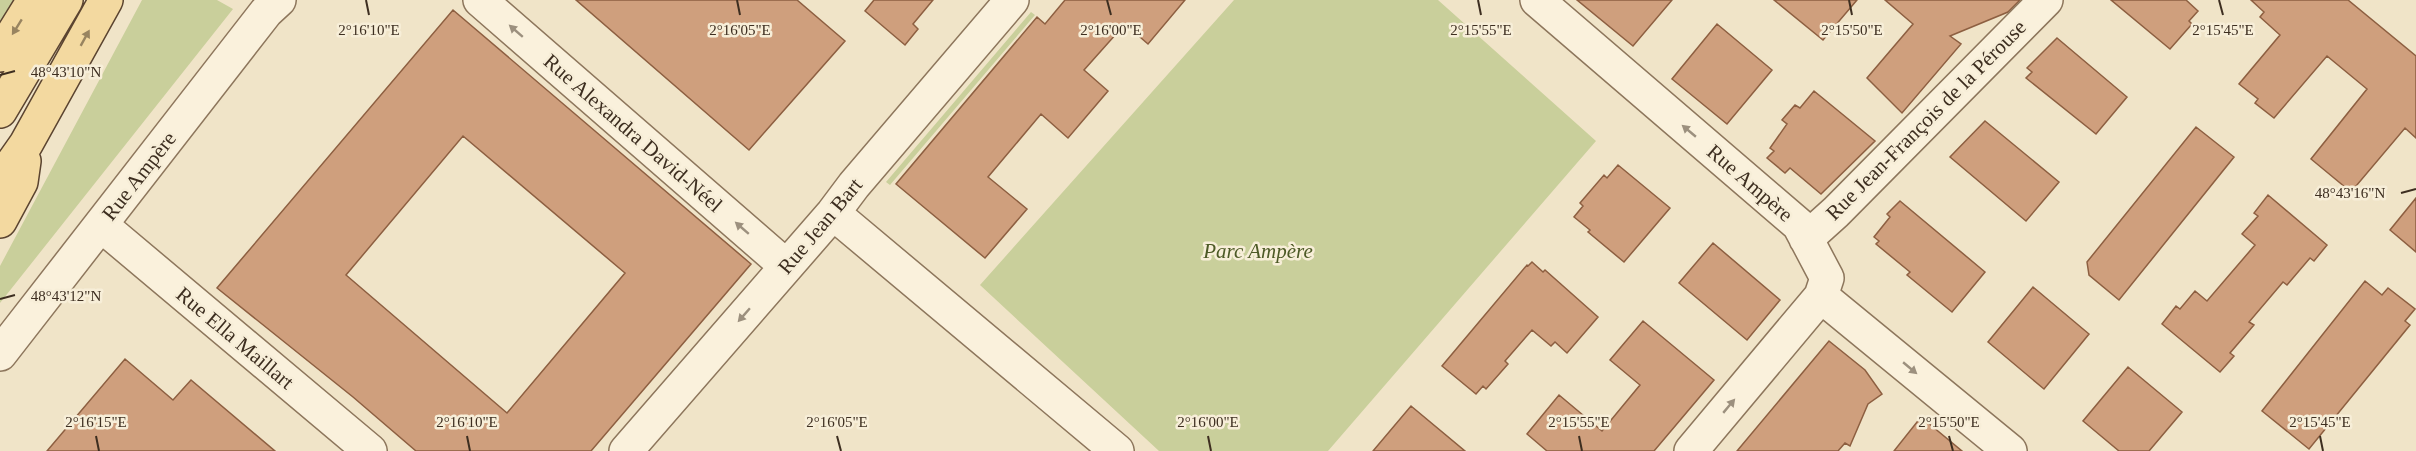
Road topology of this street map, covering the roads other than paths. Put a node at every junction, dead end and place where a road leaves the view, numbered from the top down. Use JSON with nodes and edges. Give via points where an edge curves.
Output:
{"nodes":[{"id":1,"x":34,"y":0,"type":"edge"},
{"id":2,"x":66,"y":0,"type":"edge"},
{"id":3,"x":106,"y":0,"type":"edge"},
{"id":4,"x":279,"y":0,"type":"edge"},
{"id":5,"x":480,"y":0,"type":"edge"},
{"id":6,"x":1012,"y":0,"type":"edge"},
{"id":7,"x":1537,"y":0,"type":"edge"},
{"id":8,"x":2046,"y":0,"type":"edge"},
{"id":9,"x":0,"y":55,"type":"edge"},
{"id":10,"x":0,"y":111,"type":"edge"},
{"id":11,"x":26,"y":144,"type":"junction"},
{"id":12,"x":0,"y":181,"type":"edge"},
{"id":13,"x":833,"y":213,"type":"junction"},
{"id":14,"x":0,"y":221,"type":"edge"},
{"id":15,"x":101,"y":225,"type":"junction"},
{"id":16,"x":1806,"y":239,"type":"junction"},
{"id":17,"x":784,"y":269,"type":"junction"},
{"id":18,"x":1821,"y":296,"type":"junction"},
{"id":19,"x":0,"y":354,"type":"edge"},
{"id":20,"x":1100,"y":446,"type":"edge"},
{"id":21,"x":370,"y":451,"type":"edge"},
{"id":22,"x":626,"y":451,"type":"edge"},
{"id":23,"x":1691,"y":451,"type":"edge"},
{"id":24,"x":2010,"y":451,"type":"edge"}],
"edges":[{"from":1,"to":9,"type":"main road","one_way":true},
{"from":2,"to":10,"type":"main road"},
{"from":11,"to":3,"type":"main road","one_way":true},
{"from":4,"to":15,"type":"street","name":"Rue Ampère"},
{"from":17,"to":5,"type":"street","name":"Rue Alexandra David-Néel","one_way":true},
{"from":6,"to":13,"type":"street","name":"Rue Jean Bart"},
{"from":16,"to":7,"type":"street","name":"Rue Ampère","one_way":true,"via":[[1799,225],[1768,197]]},
{"from":8,"to":16,"type":"street","name":"Rue Jean-François de la Pérouse"},
{"from":11,"to":12,"type":"main road"},
{"from":11,"to":14,"type":"main road","via":[[21,182]]},
{"from":13,"to":17,"type":"street","name":"Rue Jean Bart"},
{"from":13,"to":20,"type":"street"},
{"from":15,"to":19,"type":"street","name":"Rue Ampère"},
{"from":15,"to":21,"type":"street","name":"Rue Ella Maillart"},
{"from":16,"to":18,"type":"street","name":"Rue Ampère","via":[[1827,278]]},
{"from":17,"to":22,"type":"street","name":"Rue Jean Bart","one_way":true},
{"from":23,"to":18,"type":"street","one_way":true},
{"from":18,"to":24,"type":"street","one_way":true}]}
